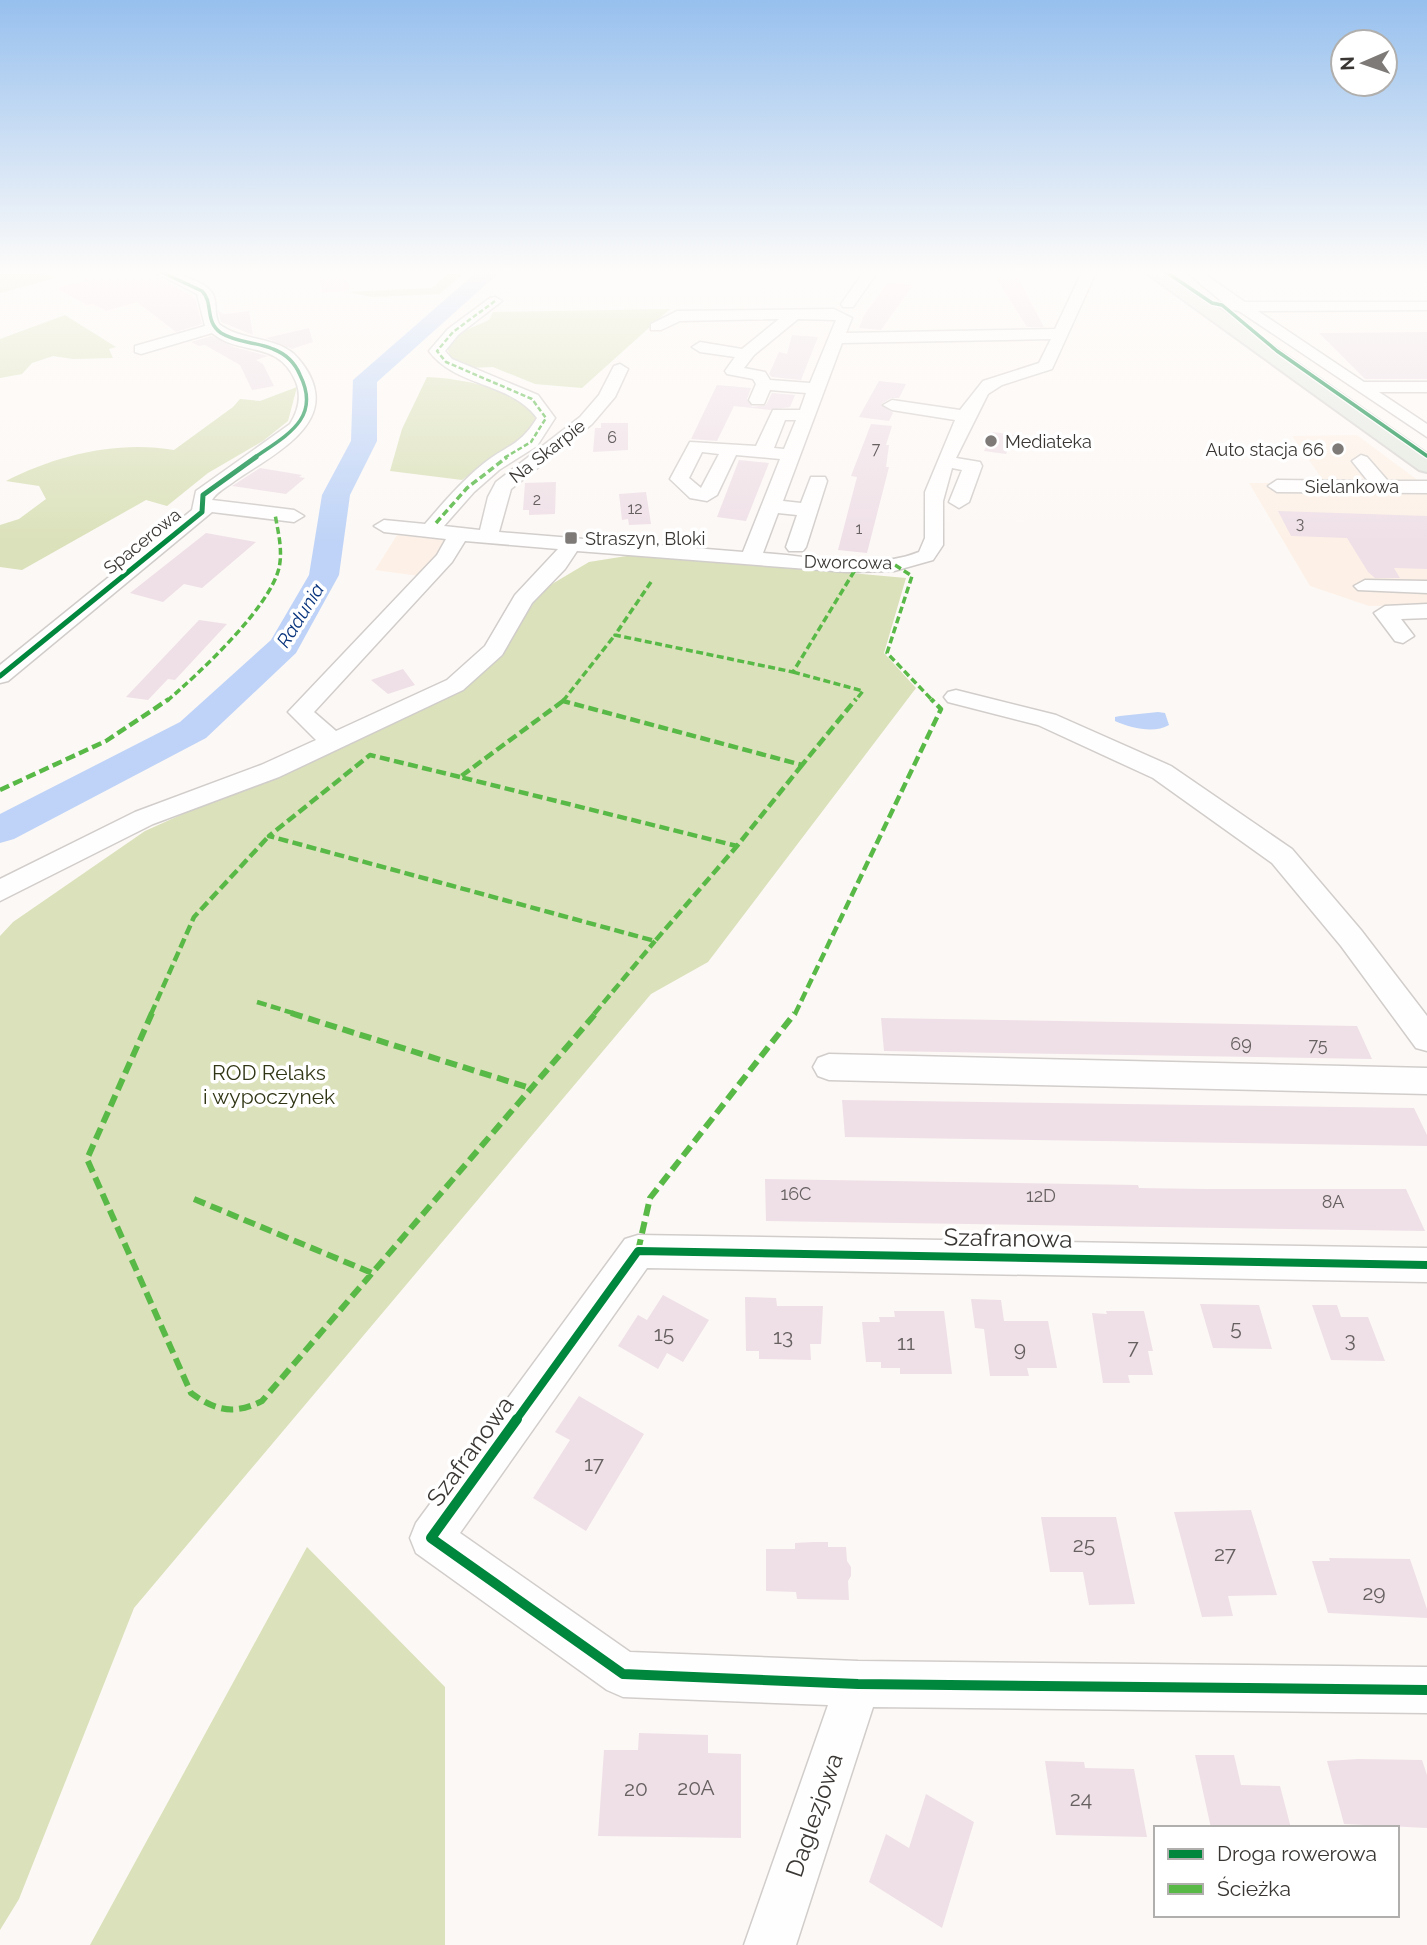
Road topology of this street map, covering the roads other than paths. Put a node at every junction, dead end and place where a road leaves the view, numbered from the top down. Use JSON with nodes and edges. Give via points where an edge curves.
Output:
{"nodes":[{"id":1,"x":292,"y":361,"type":"edge"},
{"id":2,"x":445,"y":361,"type":"edge"},
{"id":3,"x":741,"y":361,"type":"edge"},
{"id":4,"x":828,"y":361,"type":"edge"},
{"id":5,"x":1048,"y":361,"type":"edge"},
{"id":6,"x":1281,"y":361,"type":"edge"},
{"id":7,"x":1321,"y":361,"type":"edge"},
{"id":8,"x":620,"y":369,"type":"dead end"},
{"id":9,"x":1359,"y":387,"type":"junction"},
{"id":10,"x":1427,"y":387,"type":"edge"},
{"id":11,"x":817,"y":389,"type":"junction"},
{"id":12,"x":892,"y":405,"type":"dead end"},
{"id":13,"x":806,"y":416,"type":"junction"},
{"id":14,"x":966,"y":416,"type":"junction"},
{"id":15,"x":1427,"y":432,"type":"edge"},
{"id":16,"x":730,"y":449,"type":"dead end"},
{"id":17,"x":762,"y":452,"type":"junction"},
{"id":18,"x":791,"y":455,"type":"junction"},
{"id":19,"x":1361,"y":461,"type":"dead end"},
{"id":20,"x":946,"y":462,"type":"junction"},
{"id":21,"x":1427,"y":465,"type":"edge"},
{"id":22,"x":818,"y":481,"type":"dead end"},
{"id":23,"x":1277,"y":486,"type":"dead end"},
{"id":24,"x":1382,"y":486,"type":"junction"},
{"id":25,"x":1427,"y":486,"type":"edge"},
{"id":26,"x":960,"y":502,"type":"dead end"},
{"id":27,"x":204,"y":505,"type":"junction"},
{"id":28,"x":771,"y":506,"type":"junction"},
{"id":29,"x":808,"y":510,"type":"junction"},
{"id":30,"x":294,"y":516,"type":"dead end"},
{"id":31,"x":384,"y":526,"type":"dead end"},
{"id":32,"x":430,"y":531,"type":"junction"},
{"id":33,"x":459,"y":534,"type":"junction"},
{"id":34,"x":487,"y":537,"type":"junction"},
{"id":35,"x":570,"y":546,"type":"junction"},
{"id":36,"x":796,"y":547,"type":"dead end"},
{"id":37,"x":751,"y":558,"type":"junction"},
{"id":38,"x":1365,"y":586,"type":"dead end"},
{"id":39,"x":1427,"y":587,"type":"edge"},
{"id":40,"x":1427,"y":611,"type":"edge"},
{"id":41,"x":1403,"y":636,"type":"dead end"},
{"id":42,"x":0,"y":676,"type":"edge"},
{"id":43,"x":956,"y":697,"type":"dead end"},
{"id":44,"x":332,"y":742,"type":"junction"},
{"id":45,"x":0,"y":891,"type":"edge"},
{"id":46,"x":1427,"y":1040,"type":"edge"},
{"id":47,"x":829,"y":1067,"type":"dead end"},
{"id":48,"x":1427,"y":1081,"type":"edge"},
{"id":49,"x":1427,"y":1265,"type":"edge"},
{"id":50,"x":858,"y":1684,"type":"junction"},
{"id":51,"x":1427,"y":1690,"type":"edge"},
{"id":52,"x":770,"y":1945,"type":"edge"}],
"edges":[{"from":1,"to":27,"type":"street","name":"Spacerowa","via":[[307,389],[306,414],[296,428],[203,495]]},
{"from":2,"to":32,"type":"street","via":[[532,399],[546,418],[531,442],[467,488]]},
{"from":3,"to":11,"type":"street","via":[[733,371],[759,375],[761,392]]},
{"from":4,"to":11,"type":"street"},
{"from":5,"to":14,"type":"street","name":"Dworcowa","via":[[1046,366],[990,384]]},
{"from":6,"to":21,"type":"main road"},
{"from":7,"to":9,"type":"street"},
{"from":8,"to":34,"type":"street","name":"Na Skarpie","via":[[590,418],[501,488]]},
{"from":9,"to":10,"type":"street"},
{"from":9,"to":15,"type":"street"},
{"from":11,"to":13,"type":"street"},
{"from":12,"to":14,"type":"street"},
{"from":13,"to":17,"type":"street","via":[[779,414]]},
{"from":13,"to":18,"type":"street"},
{"from":14,"to":20,"type":"street","name":"Dworcowa"},
{"from":16,"to":17,"type":"street"},
{"from":17,"to":18,"type":"street"},
{"from":18,"to":28,"type":"street"},
{"from":19,"to":24,"type":"street"},
{"from":20,"to":26,"type":"street","via":[[973,466]]},
{"from":20,"to":37,"type":"street","name":"Dworcowa","via":[[933,499],[934,542],[927,556],[895,565]]},
{"from":22,"to":29,"type":"street"},
{"from":23,"to":24,"type":"street","name":"Sielankowa"},
{"from":24,"to":25,"type":"street","name":"Sielankowa"},
{"from":27,"to":30,"type":"street"},
{"from":27,"to":42,"type":"street","name":"Spacerowa","via":[[202,512]]},
{"from":28,"to":29,"type":"street"},
{"from":28,"to":37,"type":"street"},
{"from":29,"to":36,"type":"street"},
{"from":31,"to":32,"type":"street","name":"Dworcowa"},
{"from":32,"to":33,"type":"street","name":"Dworcowa"},
{"from":33,"to":34,"type":"street","name":"Dworcowa"},
{"from":33,"to":44,"type":"street","via":[[445,558],[300,712]]},
{"from":34,"to":35,"type":"street","name":"Dworcowa"},
{"from":35,"to":37,"type":"street","name":"Dworcowa"},
{"from":35,"to":44,"type":"street","via":[[523,600],[494,650],[477,667],[435,696]]},
{"from":38,"to":39,"type":"street"},
{"from":40,"to":41,"type":"street","via":[[1385,613]]},
{"from":43,"to":46,"type":"street","via":[[1047,720],[1163,772],[1282,856]]},
{"from":44,"to":45,"type":"street","via":[[270,771],[144,818]]},
{"from":47,"to":48,"type":"street"},
{"from":49,"to":50,"type":"street","name":"Szafranowa","via":[[638,1251],[431,1538],[623,1674]]},
{"from":50,"to":51,"type":"street","name":"Szafranowa"},
{"from":50,"to":52,"type":"street","name":"Daglezjowa"}]}
